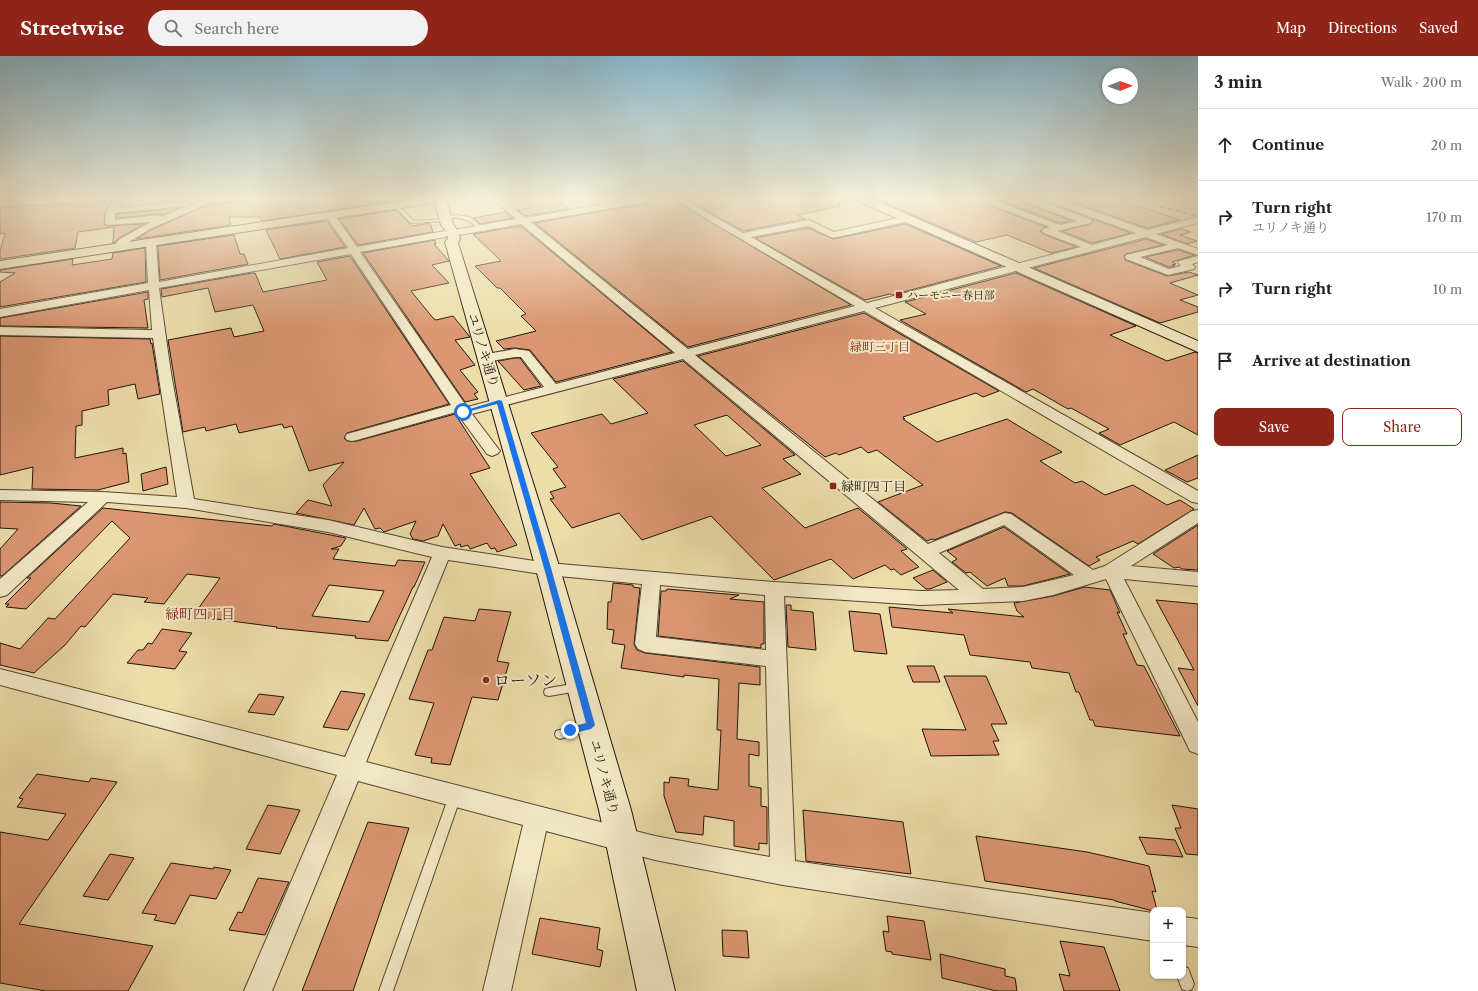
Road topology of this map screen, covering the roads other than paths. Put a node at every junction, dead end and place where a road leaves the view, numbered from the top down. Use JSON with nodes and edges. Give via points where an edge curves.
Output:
{"nodes":[{"id":1,"x":121,"y":243,"type":"edge"},
{"id":2,"x":151,"y":243,"type":"joint"},
{"id":3,"x":349,"y":243,"type":"edge"},
{"id":4,"x":387,"y":243,"type":"edge"},
{"id":5,"x":452,"y":243,"type":"edge"},
{"id":6,"x":549,"y":243,"type":"edge"},
{"id":7,"x":755,"y":243,"type":"edge"},
{"id":8,"x":960,"y":243,"type":"edge"},
{"id":9,"x":1078,"y":243,"type":"edge"},
{"id":10,"x":1113,"y":243,"type":"edge"},
{"id":11,"x":1171,"y":243,"type":"edge"},
{"id":12,"x":1178,"y":245,"type":"junction"},
{"id":13,"x":116,"y":248,"type":"junction"},
{"id":14,"x":1092,"y":248,"type":"junction"},
{"id":15,"x":354,"y":250,"type":"junction"},
{"id":16,"x":1198,"y":252,"type":"edge"},
{"id":17,"x":1198,"y":259,"type":"edge"},
{"id":18,"x":0,"y":265,"type":"edge"},
{"id":19,"x":1016,"y":268,"type":"junction"},
{"id":20,"x":153,"y":286,"type":"junction"},
{"id":21,"x":867,"y":307,"type":"junction"},
{"id":22,"x":0,"y":313,"type":"edge"},
{"id":23,"x":0,"y":331,"type":"edge"},
{"id":24,"x":158,"y":334,"type":"junction"},
{"id":25,"x":1198,"y":347,"type":"edge"},
{"id":26,"x":683,"y":354,"type":"junction"},
{"id":27,"x":486,"y":358,"type":"junction"},
{"id":28,"x":552,"y":388,"type":"junction"},
{"id":29,"x":499,"y":401,"type":"junction"},
{"id":30,"x":461,"y":410,"type":"junction"},
{"id":31,"x":352,"y":437,"type":"dead end"},
{"id":32,"x":492,"y":451,"type":"dead end"},
{"id":33,"x":0,"y":495,"type":"edge"},
{"id":34,"x":103,"y":497,"type":"junction"},
{"id":35,"x":1198,"y":498,"type":"edge"},
{"id":36,"x":186,"y":503,"type":"junction"},
{"id":37,"x":1195,"y":521,"type":"edge"},
{"id":38,"x":926,"y":552,"type":"junction"},
{"id":39,"x":442,"y":553,"type":"junction"},
{"id":40,"x":548,"y":568,"type":"junction"},
{"id":41,"x":1111,"y":571,"type":"junction"},
{"id":42,"x":1090,"y":577,"type":"junction"},
{"id":43,"x":652,"y":578,"type":"junction"},
{"id":44,"x":1198,"y":579,"type":"edge"},
{"id":45,"x":774,"y":589,"type":"junction"},
{"id":46,"x":0,"y":590,"type":"edge"},
{"id":47,"x":979,"y":596,"type":"junction"},
{"id":48,"x":777,"y":659,"type":"junction"},
{"id":49,"x":0,"y":677,"type":"edge"},
{"id":50,"x":580,"y":686,"type":"junction"},
{"id":51,"x":549,"y":692,"type":"dead end"},
{"id":52,"x":591,"y":725,"type":"junction"},
{"id":53,"x":560,"y":734,"type":"dead end"},
{"id":54,"x":1198,"y":744,"type":"edge"},
{"id":55,"x":352,"y":768,"type":"junction"},
{"id":56,"x":455,"y":795,"type":"junction"},
{"id":57,"x":537,"y":817,"type":"junction"},
{"id":58,"x":622,"y":839,"type":"junction"},
{"id":59,"x":783,"y":872,"type":"junction"},
{"id":60,"x":1150,"y":926,"type":"edge"},
{"id":61,"x":1186,"y":931,"type":"edge"},
{"id":62,"x":1198,"y":933,"type":"edge"},
{"id":63,"x":258,"y":991,"type":"edge"},
{"id":64,"x":386,"y":991,"type":"edge"},
{"id":65,"x":497,"y":991,"type":"edge"},
{"id":66,"x":656,"y":991,"type":"edge"}],
"edges":[{"from":1,"to":13,"type":"street"},
{"from":2,"to":13,"type":"highway"},
{"from":2,"to":20,"type":"street"},
{"from":3,"to":15,"type":"street"},
{"from":4,"to":15,"type":"street"},
{"from":5,"to":27,"type":"street","name":"ユリノキ通り"},
{"from":6,"to":26,"type":"street"},
{"from":7,"to":21,"type":"street"},
{"from":8,"to":19,"type":"street"},
{"from":9,"to":14,"type":"street"},
{"from":10,"to":14,"type":"street"},
{"from":11,"to":12,"type":"street"},
{"from":12,"to":16,"type":"street"},
{"from":12,"to":17,"type":"street","via":[[1130,258],[1168,272],[1190,266],[1183,263]]},
{"from":13,"to":18,"type":"highway"},
{"from":14,"to":19,"type":"street"},
{"from":15,"to":20,"type":"street"},
{"from":15,"to":30,"type":"street"},
{"from":19,"to":21,"type":"street"},
{"from":19,"to":25,"type":"street"},
{"from":20,"to":22,"type":"street"},
{"from":20,"to":24,"type":"street"},
{"from":21,"to":26,"type":"street"},
{"from":21,"to":35,"type":"street"},
{"from":23,"to":24,"type":"street"},
{"from":24,"to":36,"type":"street"},
{"from":26,"to":28,"type":"street"},
{"from":26,"to":38,"type":"street"},
{"from":27,"to":28,"type":"street","via":[[514,353],[525,354]]},
{"from":27,"to":29,"type":"street","name":"ユリノキ通り"},
{"from":28,"to":29,"type":"street"},
{"from":29,"to":30,"type":"street"},
{"from":29,"to":40,"type":"street","name":"ユリノキ通り"},
{"from":30,"to":31,"type":"street"},
{"from":30,"to":32,"type":"street"},
{"from":33,"to":34,"type":"street"},
{"from":34,"to":36,"type":"street"},
{"from":34,"to":46,"type":"street"},
{"from":36,"to":39,"type":"street","via":[[328,526]]},
{"from":37,"to":41,"type":"street"},
{"from":38,"to":42,"type":"street","via":[[1005,518]]},
{"from":38,"to":47,"type":"street"},
{"from":39,"to":40,"type":"street"},
{"from":39,"to":55,"type":"street"},
{"from":40,"to":43,"type":"street"},
{"from":40,"to":50,"type":"street","name":"ユリノキ通り"},
{"from":41,"to":42,"type":"street"},
{"from":41,"to":44,"type":"street"},
{"from":41,"to":54,"type":"street"},
{"from":42,"to":47,"type":"street","via":[[1023,594]]},
{"from":43,"to":45,"type":"street"},
{"from":43,"to":48,"type":"street","via":[[644,644]]},
{"from":45,"to":47,"type":"street","via":[[921,598]]},
{"from":45,"to":48,"type":"street"},
{"from":48,"to":59,"type":"street"},
{"from":49,"to":55,"type":"street"},
{"from":50,"to":51,"type":"lane"},
{"from":50,"to":52,"type":"street","name":"ユリノキ通り"},
{"from":52,"to":53,"type":"lane"},
{"from":52,"to":58,"type":"street","name":"ユリノキ通り"},
{"from":55,"to":56,"type":"street"},
{"from":55,"to":63,"type":"street"},
{"from":56,"to":57,"type":"street","via":[[497,801]]},
{"from":56,"to":64,"type":"lane"},
{"from":57,"to":58,"type":"street"},
{"from":57,"to":65,"type":"street"},
{"from":58,"to":59,"type":"street","via":[[655,848]]},
{"from":58,"to":66,"type":"street","name":"ユリノキ通り"},
{"from":59,"to":60,"type":"street"},
{"from":61,"to":62,"type":"street"}]}
